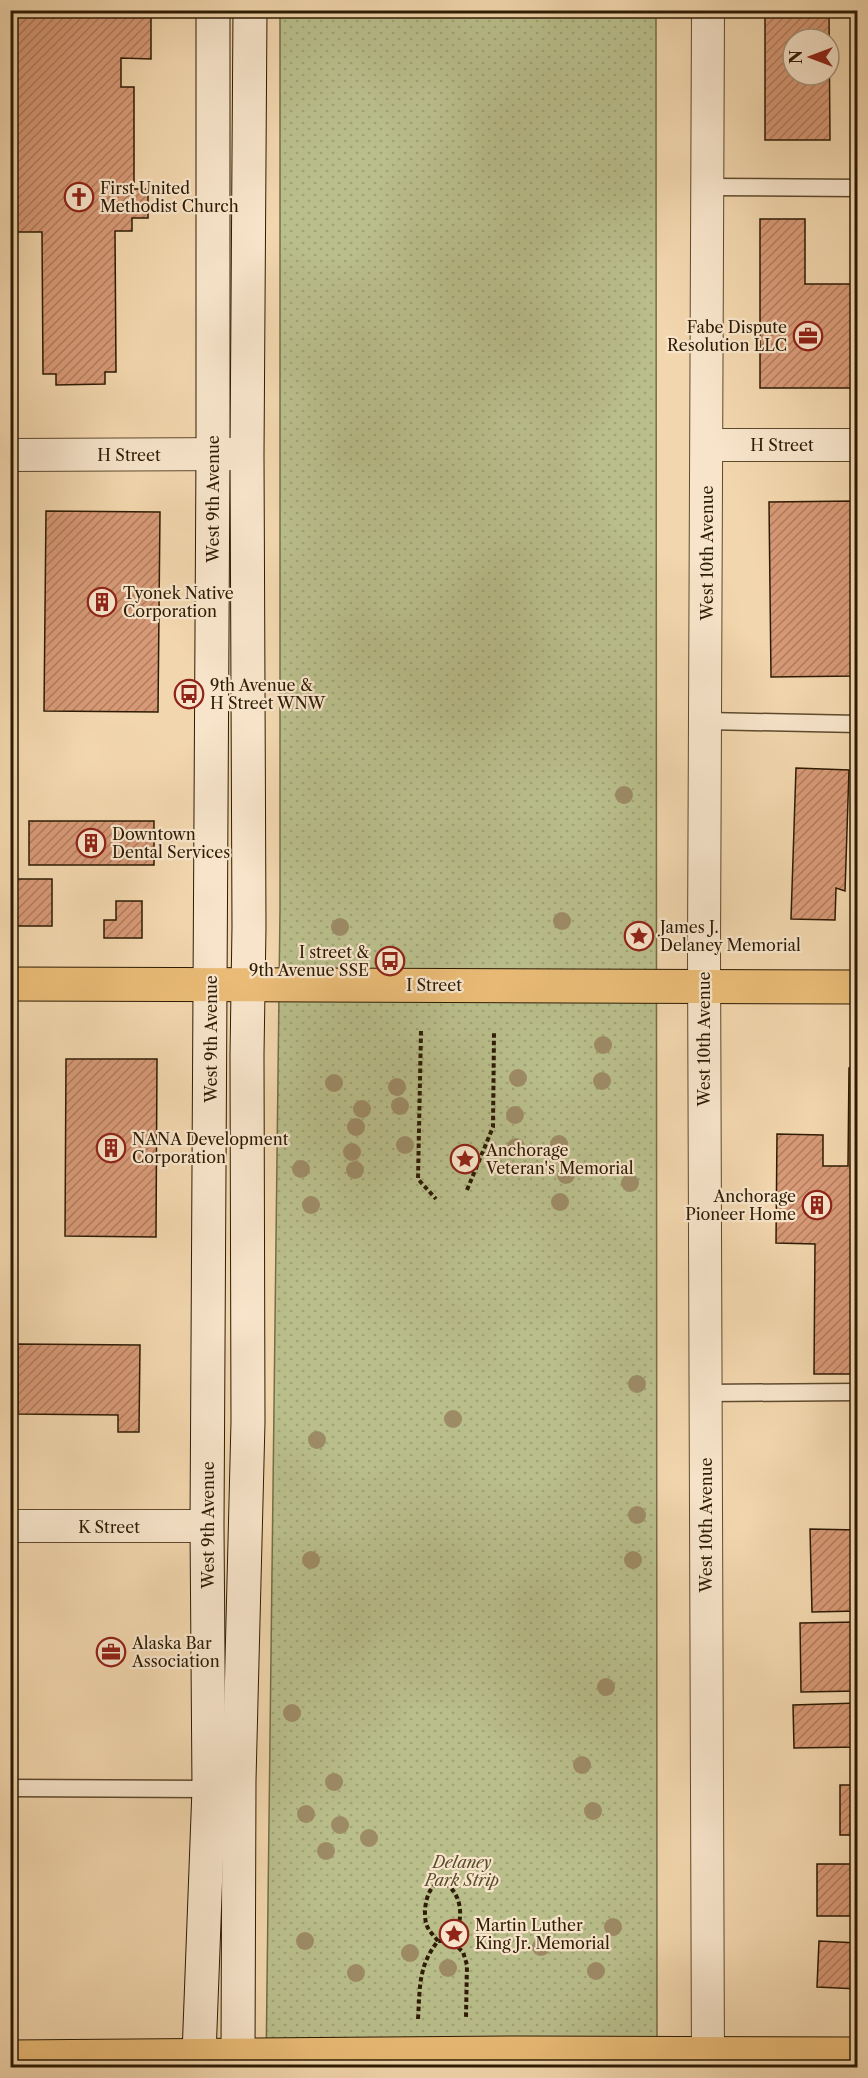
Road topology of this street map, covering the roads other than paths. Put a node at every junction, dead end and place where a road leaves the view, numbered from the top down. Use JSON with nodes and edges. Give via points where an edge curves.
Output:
{"nodes":[{"id":1,"x":213,"y":10,"type":"edge"},
{"id":2,"x":250,"y":10,"type":"edge"},
{"id":3,"x":708,"y":10,"type":"edge"},
{"id":4,"x":708,"y":187,"type":"junction"},
{"id":5,"x":858,"y":188,"type":"edge"},
{"id":6,"x":707,"y":445,"type":"junction"},
{"id":7,"x":858,"y":445,"type":"edge"},
{"id":8,"x":213,"y":454,"type":"junction"},
{"id":9,"x":247,"y":454,"type":"junction"},
{"id":10,"x":10,"y":455,"type":"edge"},
{"id":11,"x":706,"y":721,"type":"junction"},
{"id":12,"x":858,"y":723,"type":"edge"},
{"id":13,"x":10,"y":984,"type":"edge"},
{"id":14,"x":211,"y":984,"type":"junction"},
{"id":15,"x":249,"y":984,"type":"junction"},
{"id":16,"x":704,"y":986,"type":"junction"},
{"id":17,"x":858,"y":987,"type":"edge"},
{"id":18,"x":858,"y":1392,"type":"edge"},
{"id":19,"x":705,"y":1393,"type":"junction"},
{"id":20,"x":10,"y":1526,"type":"edge"},
{"id":21,"x":207,"y":1526,"type":"junction"},
{"id":22,"x":10,"y":1788,"type":"edge"},
{"id":23,"x":208,"y":1789,"type":"junction"},
{"id":24,"x":858,"y":2054,"type":"edge"},
{"id":25,"x":10,"y":2057,"type":"edge"},
{"id":26,"x":199,"y":2061,"type":"edge"},
{"id":27,"x":238,"y":2061,"type":"edge"},
{"id":28,"x":708,"y":2061,"type":"edge"}],
"edges":[{"from":1,"to":8,"type":"street","name":"West 9th Avenue"},
{"from":2,"to":9,"type":"street","name":"West 9th Avenue"},
{"from":3,"to":4,"type":"street","name":"West 10th Avenue"},
{"from":4,"to":5,"type":"lane"},
{"from":4,"to":6,"type":"street","name":"West 10th Avenue"},
{"from":6,"to":7,"type":"street","name":"H Street"},
{"from":6,"to":11,"type":"street","name":"West 10th Avenue"},
{"from":8,"to":9,"type":"street","name":"H Street"},
{"from":8,"to":10,"type":"street","name":"H Street"},
{"from":8,"to":14,"type":"street","name":"West 9th Avenue"},
{"from":9,"to":15,"type":"street","name":"West 9th Avenue"},
{"from":11,"to":12,"type":"lane"},
{"from":11,"to":16,"type":"street","name":"West 10th Avenue"},
{"from":13,"to":14,"type":"main road","name":"I Street"},
{"from":14,"to":15,"type":"main road","name":"I Street"},
{"from":14,"to":21,"type":"street","name":"West 9th Avenue"},
{"from":15,"to":16,"type":"main road","name":"I Street"},
{"from":15,"to":27,"type":"street","name":"West 9th Avenue","via":[[248,1422]]},
{"from":16,"to":17,"type":"main road","name":"I Street"},
{"from":16,"to":19,"type":"street","name":"West 10th Avenue"},
{"from":18,"to":19,"type":"lane"},
{"from":19,"to":28,"type":"street","name":"West 10th Avenue"},
{"from":20,"to":21,"type":"street","name":"K Street"},
{"from":21,"to":23,"type":"street","name":"West 9th Avenue"},
{"from":22,"to":23,"type":"lane"},
{"from":23,"to":26,"type":"street","name":"West 9th Avenue"},
{"from":24,"to":28,"type":"main road"},
{"from":25,"to":26,"type":"main road"},
{"from":26,"to":27,"type":"main road"},
{"from":27,"to":28,"type":"main road"}]}
